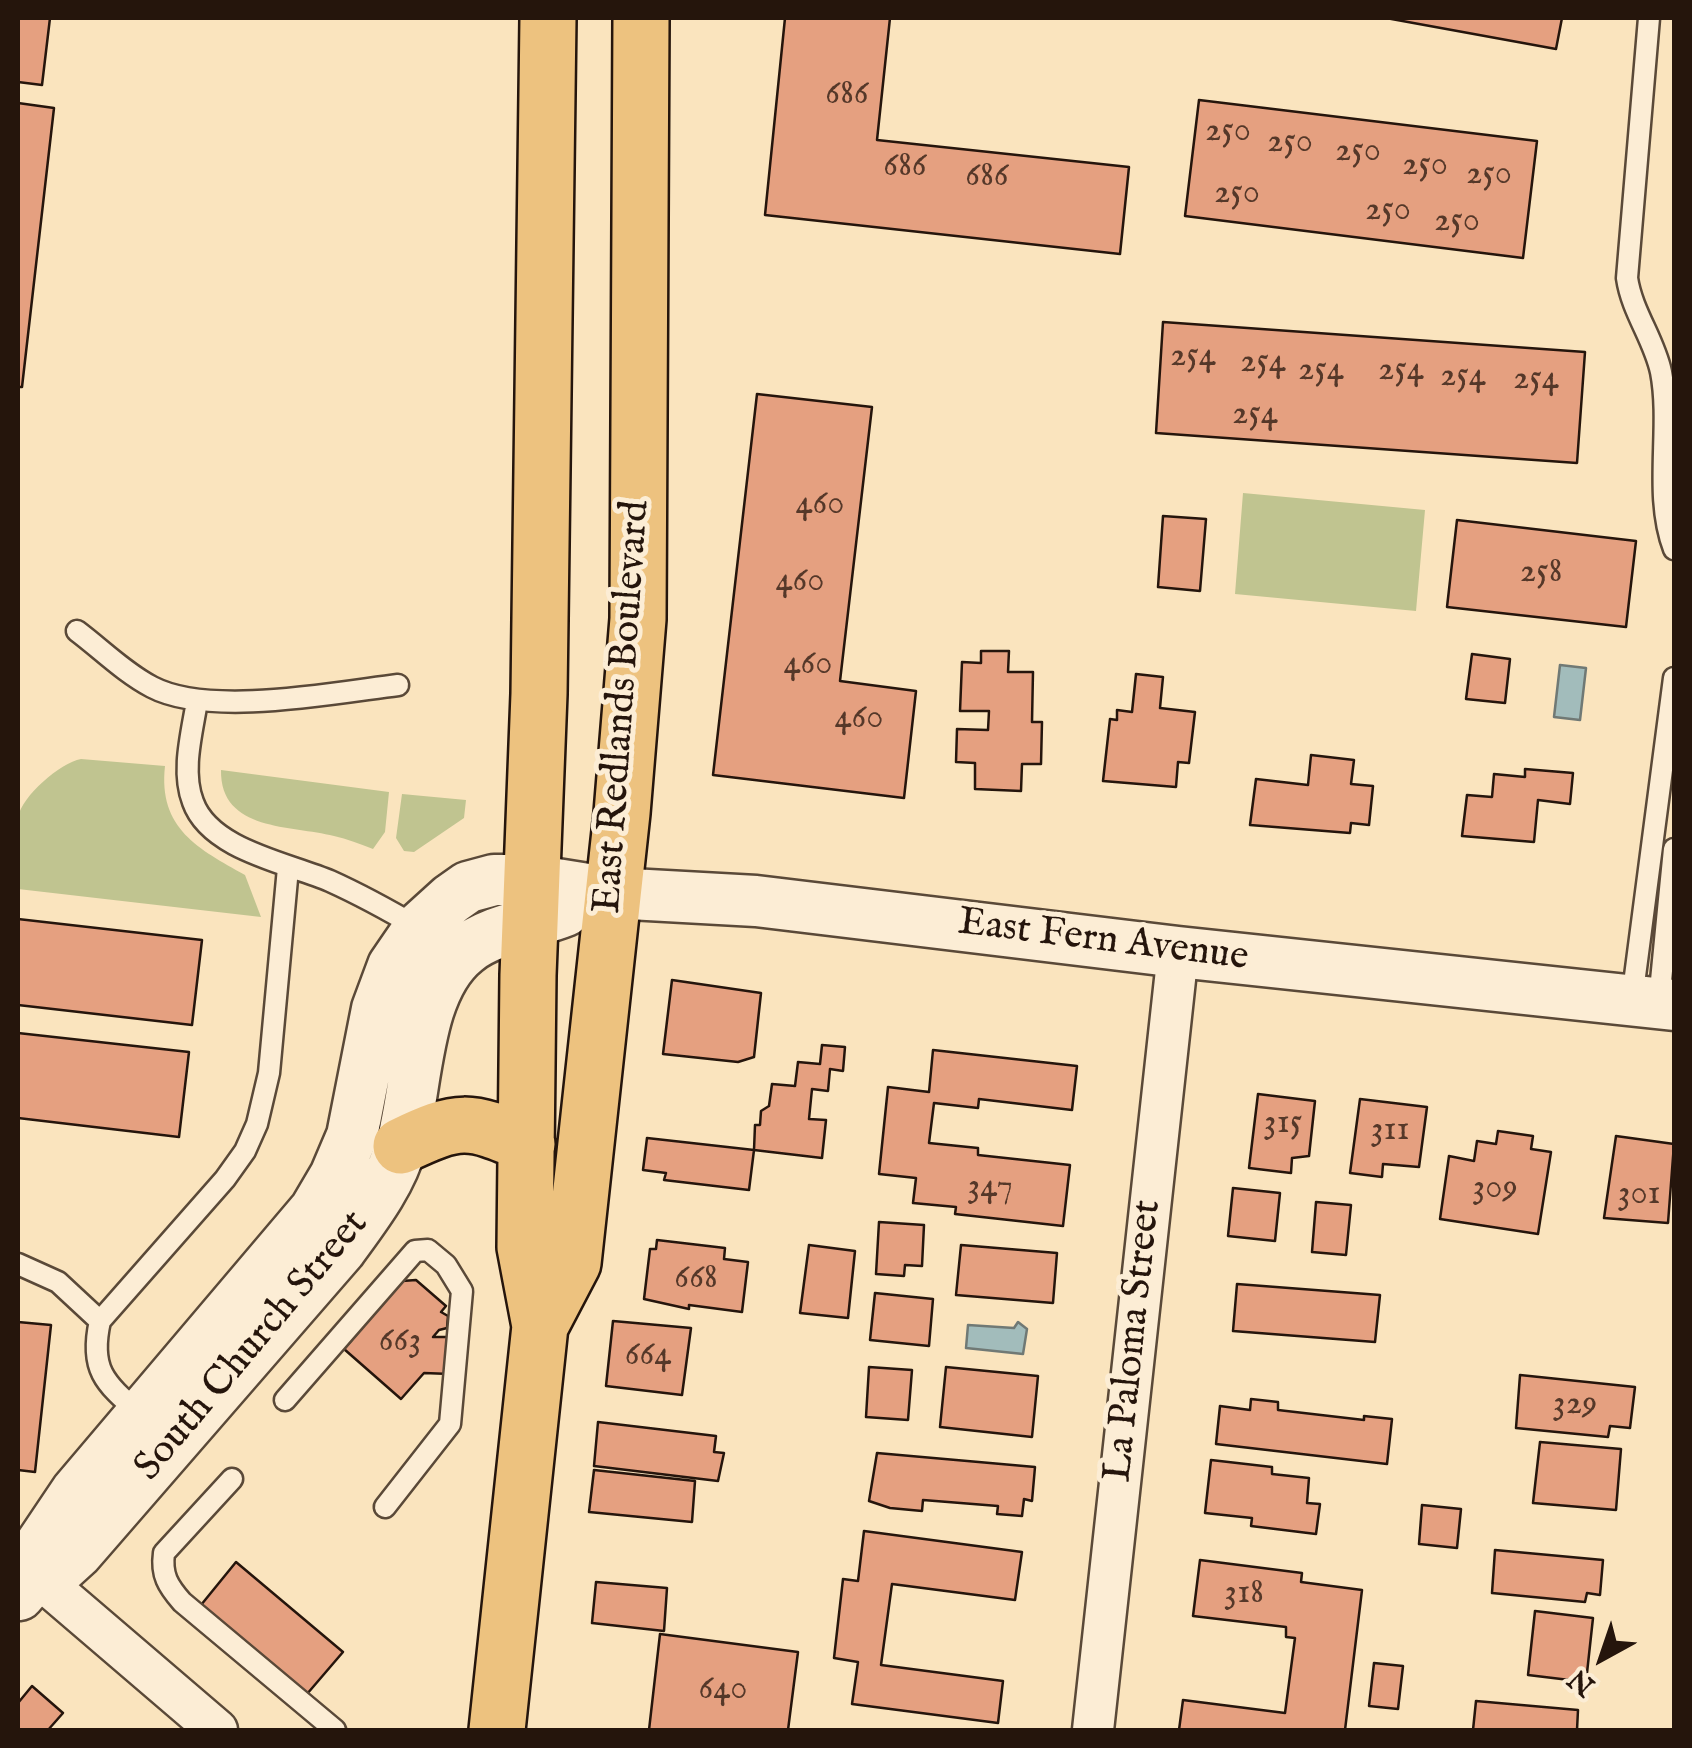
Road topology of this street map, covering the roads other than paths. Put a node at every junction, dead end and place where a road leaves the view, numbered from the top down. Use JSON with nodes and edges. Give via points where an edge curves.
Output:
{"nodes":[{"id":1,"x":548,"y":18,"type":"edge"},
{"id":2,"x":641,"y":18,"type":"edge"},
{"id":3,"x":1649,"y":18,"type":"edge"},
{"id":4,"x":1674,"y":549,"type":"edge"},
{"id":5,"x":77,"y":631,"type":"dead end"},
{"id":6,"x":1674,"y":678,"type":"edge"},
{"id":7,"x":398,"y":686,"type":"dead end"},
{"id":8,"x":196,"y":702,"type":"junction"},
{"id":9,"x":1674,"y":849,"type":"edge"},
{"id":10,"x":288,"y":868,"type":"junction"},
{"id":11,"x":612,"y":893,"type":"junction"},
{"id":12,"x":531,"y":903,"type":"junction"},
{"id":13,"x":419,"y":928,"type":"junction"},
{"id":14,"x":1178,"y":952,"type":"junction"},
{"id":15,"x":1655,"y":1003,"type":"edge"},
{"id":16,"x":528,"y":1144,"type":"junction"},
{"id":17,"x":402,"y":1146,"type":"junction"},
{"id":18,"x":18,"y":1264,"type":"edge"},
{"id":19,"x":100,"y":1320,"type":"junction"},
{"id":20,"x":540,"y":1326,"type":"junction"},
{"id":21,"x":285,"y":1400,"type":"dead end"},
{"id":22,"x":141,"y":1415,"type":"junction"},
{"id":23,"x":232,"y":1480,"type":"dead end"},
{"id":24,"x":385,"y":1507,"type":"dead end"},
{"id":25,"x":24,"y":1578,"type":"edge"},
{"id":26,"x":217,"y":1730,"type":"edge"},
{"id":27,"x":336,"y":1730,"type":"edge"},
{"id":28,"x":497,"y":1730,"type":"edge"},
{"id":29,"x":1093,"y":1730,"type":"edge"}],
"edges":[{"from":1,"to":12,"type":"main road","name":"East Redlands Boulevard"},
{"from":2,"to":11,"type":"main road","name":"East Redlands Boulevard","via":[[638,618]]},
{"from":3,"to":4,"type":"lane","via":[[1627,278],[1660,368]]},
{"from":5,"to":8,"type":"lane","via":[[152,688]]},
{"from":6,"to":15,"type":"lane"},
{"from":7,"to":8,"type":"lane"},
{"from":8,"to":10,"type":"lane","via":[[188,760],[194,806],[220,836]]},
{"from":9,"to":15,"type":"lane"},
{"from":10,"to":13,"type":"lane"},
{"from":10,"to":19,"type":"lane","via":[[267,1085],[257,1124],[225,1179]]},
{"from":11,"to":12,"type":"street","name":"East Fern Avenue"},
{"from":11,"to":14,"type":"street","name":"East Fern Avenue","via":[[756,900]]},
{"from":11,"to":20,"type":"main road","name":"East Redlands Boulevard","via":[[573,1264]]},
{"from":12,"to":13,"type":"street","name":"South Church Street","via":[[494,880],[468,887]]},
{"from":12,"to":16,"type":"main road","name":"East Redlands Boulevard"},
{"from":12,"to":17,"type":"street","name":"South Church Street","via":[[448,968],[435,991]]},
{"from":13,"to":22,"type":"street","name":"South Church Street","via":[[384,986],[361,1101],[335,1176],[315,1210]]},
{"from":14,"to":15,"type":"street","name":"East Fern Avenue"},
{"from":14,"to":29,"type":"street","name":"La Paloma Street"},
{"from":16,"to":17,"type":"main road","via":[[462,1123]]},
{"from":16,"to":20,"type":"main road","name":"East Redlands Boulevard","via":[[525,1247]]},
{"from":17,"to":25,"type":"street","name":"South Church Street","via":[[377,1200],[341,1249],[78,1553],[54,1572]]},
{"from":18,"to":19,"type":"lane","via":[[58,1282]]},
{"from":19,"to":22,"type":"lane","via":[[98,1368]]},
{"from":20,"to":28,"type":"main road","name":"East Redlands Boulevard"},
{"from":21,"to":24,"type":"lane","via":[[415,1250],[428,1250],[446,1265],[462,1292],[450,1424]]},
{"from":22,"to":25,"type":"street","name":"South Church Street","via":[[49,1529]]},
{"from":23,"to":27,"type":"lane","via":[[164,1553],[166,1584]]},
{"from":25,"to":26,"type":"street"}]}
